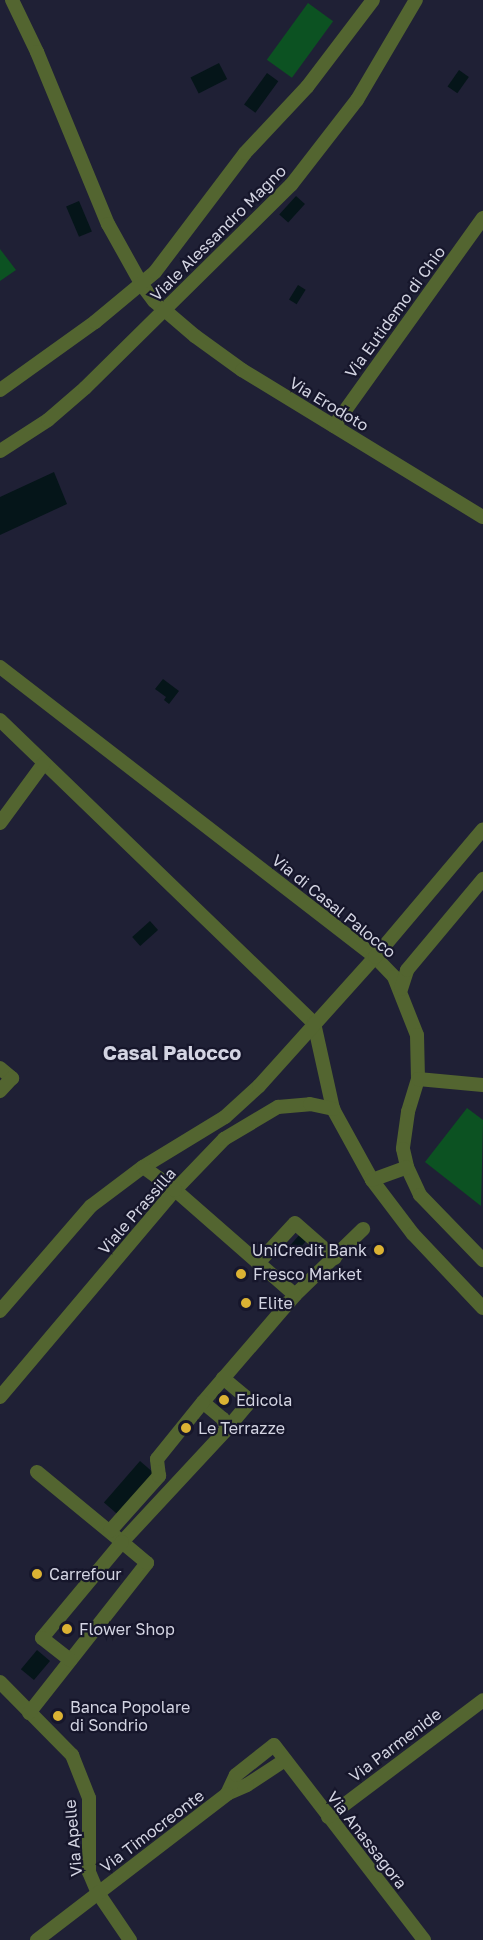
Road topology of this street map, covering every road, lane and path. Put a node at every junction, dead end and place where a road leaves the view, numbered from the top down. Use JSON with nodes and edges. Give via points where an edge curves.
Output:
{"nodes":[{"id":1,"x":12,"y":0,"type":"edge"},
{"id":2,"x":373,"y":0,"type":"edge"},
{"id":3,"x":416,"y":0,"type":"edge"},
{"id":4,"x":483,"y":218,"type":"edge"},
{"id":5,"x":142,"y":285,"type":"junction"},
{"id":6,"x":164,"y":310,"type":"junction"},
{"id":7,"x":0,"y":390,"type":"edge"},
{"id":8,"x":334,"y":426,"type":"junction"},
{"id":9,"x":0,"y":451,"type":"edge"},
{"id":10,"x":483,"y":517,"type":"edge"},
{"id":11,"x":0,"y":667,"type":"edge"},
{"id":12,"x":0,"y":720,"type":"edge"},
{"id":13,"x":44,"y":763,"type":"junction"},
{"id":14,"x":0,"y":823,"type":"edge"},
{"id":15,"x":483,"y":829,"type":"edge"},
{"id":16,"x":483,"y":879,"type":"edge"},
{"id":17,"x":375,"y":957,"type":"junction"},
{"id":18,"x":401,"y":989,"type":"junction"},
{"id":19,"x":314,"y":1023,"type":"junction"},
{"id":20,"x":0,"y":1068,"type":"edge"},
{"id":21,"x":418,"y":1079,"type":"junction"},
{"id":22,"x":483,"y":1085,"type":"edge"},
{"id":23,"x":0,"y":1091,"type":"edge"},
{"id":24,"x":333,"y":1108,"type":"junction"},
{"id":25,"x":143,"y":1167,"type":"junction"},
{"id":26,"x":407,"y":1167,"type":"junction"},
{"id":27,"x":372,"y":1180,"type":"junction"},
{"id":28,"x":175,"y":1190,"type":"junction"},
{"id":29,"x":363,"y":1229,"type":"dead end"},
{"id":30,"x":335,"y":1258,"type":"junction"},
{"id":31,"x":483,"y":1260,"type":"edge"},
{"id":32,"x":258,"y":1263,"type":"junction"},
{"id":33,"x":5,"y":1295,"type":"edge"},
{"id":34,"x":295,"y":1295,"type":"junction"},
{"id":35,"x":483,"y":1308,"type":"edge"},
{"id":36,"x":0,"y":1311,"type":"edge"},
{"id":37,"x":224,"y":1378,"type":"junction"},
{"id":38,"x":0,"y":1397,"type":"edge"},
{"id":39,"x":203,"y":1402,"type":"junction"},
{"id":40,"x":227,"y":1430,"type":"junction"},
{"id":41,"x":37,"y":1472,"type":"dead end"},
{"id":42,"x":110,"y":1531,"type":"junction"},
{"id":43,"x":122,"y":1542,"type":"junction"},
{"id":44,"x":70,"y":1660,"type":"junction"},
{"id":45,"x":0,"y":1682,"type":"edge"},
{"id":46,"x":483,"y":1700,"type":"edge"},
{"id":47,"x":30,"y":1713,"type":"junction"},
{"id":48,"x":285,"y":1760,"type":"joint"},
{"id":49,"x":328,"y":1817,"type":"junction"},
{"id":50,"x":98,"y":1893,"type":"junction"},
{"id":51,"x":38,"y":1940,"type":"edge"},
{"id":52,"x":130,"y":1940,"type":"edge"},
{"id":53,"x":424,"y":1940,"type":"edge"}],
"edges":[{"from":1,"to":5,"type":"street","via":[[108,224]]},
{"from":2,"to":5,"type":"street","name":"Viale Alessandro Magno","via":[[315,76],[245,153]]},
{"from":3,"to":6,"type":"street","name":"Viale Alessandro Magno","via":[[357,100],[316,156],[239,239]]},
{"from":4,"to":8,"type":"street","name":"Via Eutidemo di Chio"},
{"from":5,"to":6,"type":"street","name":"Via Erodoto"},
{"from":5,"to":7,"type":"street","name":"Viale Alessandro Magno"},
{"from":6,"to":8,"type":"street","name":"Via Erodoto","via":[[222,356]]},
{"from":6,"to":9,"type":"street","name":"Viale Alessandro Magno","via":[[78,396]]},
{"from":8,"to":10,"type":"street","name":"Via Erodoto"},
{"from":11,"to":17,"type":"street","name":"Via di Casal Palocco"},
{"from":12,"to":13,"type":"street"},
{"from":13,"to":14,"type":"street"},
{"from":13,"to":19,"type":"street"},
{"from":15,"to":17,"type":"street"},
{"from":16,"to":18,"type":"street","via":[[408,970]]},
{"from":17,"to":18,"type":"street","name":"Via di Casal Palocco"},
{"from":17,"to":19,"type":"street"},
{"from":18,"to":21,"type":"street","name":"Via di Casal Palocco","via":[[417,1035]]},
{"from":19,"to":24,"type":"street"},
{"from":19,"to":25,"type":"street","name":"Viale Prassilla","via":[[259,1086],[225,1117]]},
{"from":20,"to":23,"type":"street","via":[[12,1078]]},
{"from":21,"to":22,"type":"street"},
{"from":21,"to":26,"type":"street","name":"Via di Casal Palocco","via":[[403,1149]]},
{"from":24,"to":27,"type":"street"},
{"from":24,"to":28,"type":"street","name":"Viale Prassilla","via":[[310,1104],[278,1107],[224,1139]]},
{"from":25,"to":28,"type":"street"},
{"from":25,"to":33,"type":"street","name":"Viale Prassilla","via":[[91,1206]]},
{"from":26,"to":27,"type":"street"},
{"from":26,"to":31,"type":"street","name":"Via di Casal Palocco","via":[[420,1195]]},
{"from":27,"to":35,"type":"street","via":[[414,1234]]},
{"from":28,"to":32,"type":"street"},
{"from":28,"to":38,"type":"street","name":"Viale Prassilla"},
{"from":29,"to":30,"type":"street"},
{"from":30,"to":32,"type":"street","via":[[295,1223]]},
{"from":30,"to":34,"type":"street"},
{"from":32,"to":34,"type":"street"},
{"from":33,"to":36,"type":"street","name":"Viale Prassilla"},
{"from":34,"to":37,"type":"street"},
{"from":37,"to":39,"type":"street"},
{"from":37,"to":40,"type":"street","via":[[247,1398],[247,1405]]},
{"from":39,"to":40,"type":"street","via":[[223,1419]]},
{"from":39,"to":42,"type":"street","via":[[156,1459],[159,1476]]},
{"from":40,"to":43,"type":"street"},
{"from":41,"to":42,"type":"street"},
{"from":42,"to":43,"type":"street"},
{"from":43,"to":44,"type":"street","via":[[147,1563]]},
{"from":43,"to":44,"type":"street","via":[[42,1638]]},
{"from":44,"to":47,"type":"street"},
{"from":45,"to":47,"type":"street","name":"Via Apelle"},
{"from":46,"to":49,"type":"street","name":"Via Parmenide"},
{"from":47,"to":50,"type":"street","name":"Via Apelle","via":[[72,1755],[89,1798],[89,1872]]},
{"from":48,"to":49,"type":"street","name":"Via Anassagora"},
{"from":48,"to":50,"type":"street","name":"Via Timocreonte","via":[[274,1745],[236,1775],[227,1794]]},
{"from":49,"to":53,"type":"street","name":"Via Anassagora"},
{"from":50,"to":51,"type":"street","name":"Via Timocreonte"},
{"from":50,"to":52,"type":"street","name":"Via Apelle"}]}
